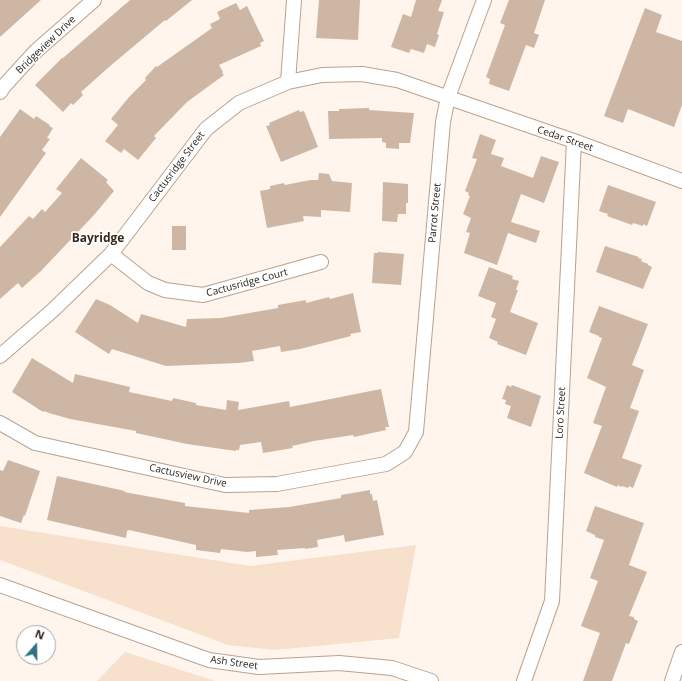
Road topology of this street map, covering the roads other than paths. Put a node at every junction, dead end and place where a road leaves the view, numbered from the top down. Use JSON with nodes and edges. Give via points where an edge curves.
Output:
{"nodes":[{"id":1,"x":94,"y":0,"type":"edge"},
{"id":2,"x":294,"y":0,"type":"edge"},
{"id":3,"x":484,"y":0,"type":"edge"},
{"id":4,"x":288,"y":82,"type":"junction"},
{"id":5,"x":0,"y":92,"type":"edge"},
{"id":6,"x":448,"y":97,"type":"junction"},
{"id":7,"x":574,"y":141,"type":"junction"},
{"id":8,"x":682,"y":181,"type":"edge"},
{"id":9,"x":111,"y":254,"type":"junction"},
{"id":10,"x":321,"y":262,"type":"dead end"},
{"id":11,"x":0,"y":356,"type":"edge"},
{"id":12,"x":0,"y":422,"type":"edge"},
{"id":13,"x":416,"y":432,"type":"joint"},
{"id":14,"x":0,"y":584,"type":"edge"},
{"id":15,"x":682,"y":652,"type":"edge"},
{"id":16,"x":431,"y":681,"type":"edge"},
{"id":17,"x":524,"y":681,"type":"edge"},
{"id":18,"x":672,"y":681,"type":"edge"}],
"edges":[{"from":1,"to":5,"type":"street","name":"Bridgeview Drive","via":[[36,51]]},
{"from":2,"to":4,"type":"street"},
{"from":3,"to":6,"type":"street","name":"Parrot Street"},
{"from":4,"to":6,"type":"street","name":"Cactusridge Street","via":[[322,75],[362,74],[397,80]]},
{"from":4,"to":9,"type":"street","name":"Cactusridge Street","via":[[239,103],[206,130]]},
{"from":6,"to":7,"type":"street","name":"Cedar Street"},
{"from":6,"to":13,"type":"street","name":"Parrot Street","via":[[443,122]]},
{"from":7,"to":8,"type":"street","name":"Cedar Street"},
{"from":7,"to":17,"type":"street","name":"Loro Street","via":[[552,601]]},
{"from":9,"to":10,"type":"street","name":"Cactusridge Court","via":[[148,283],[166,290],[203,295]]},
{"from":9,"to":11,"type":"street","name":"Cactusridge Street","via":[[52,311]]},
{"from":12,"to":13,"type":"street","name":"Cactusview Drive","via":[[35,442],[225,485],[277,484],[386,464],[405,452]]},
{"from":14,"to":16,"type":"street","name":"Ash Street","via":[[209,660],[259,667],[339,663],[392,668]]},
{"from":15,"to":18,"type":"street"}]}
